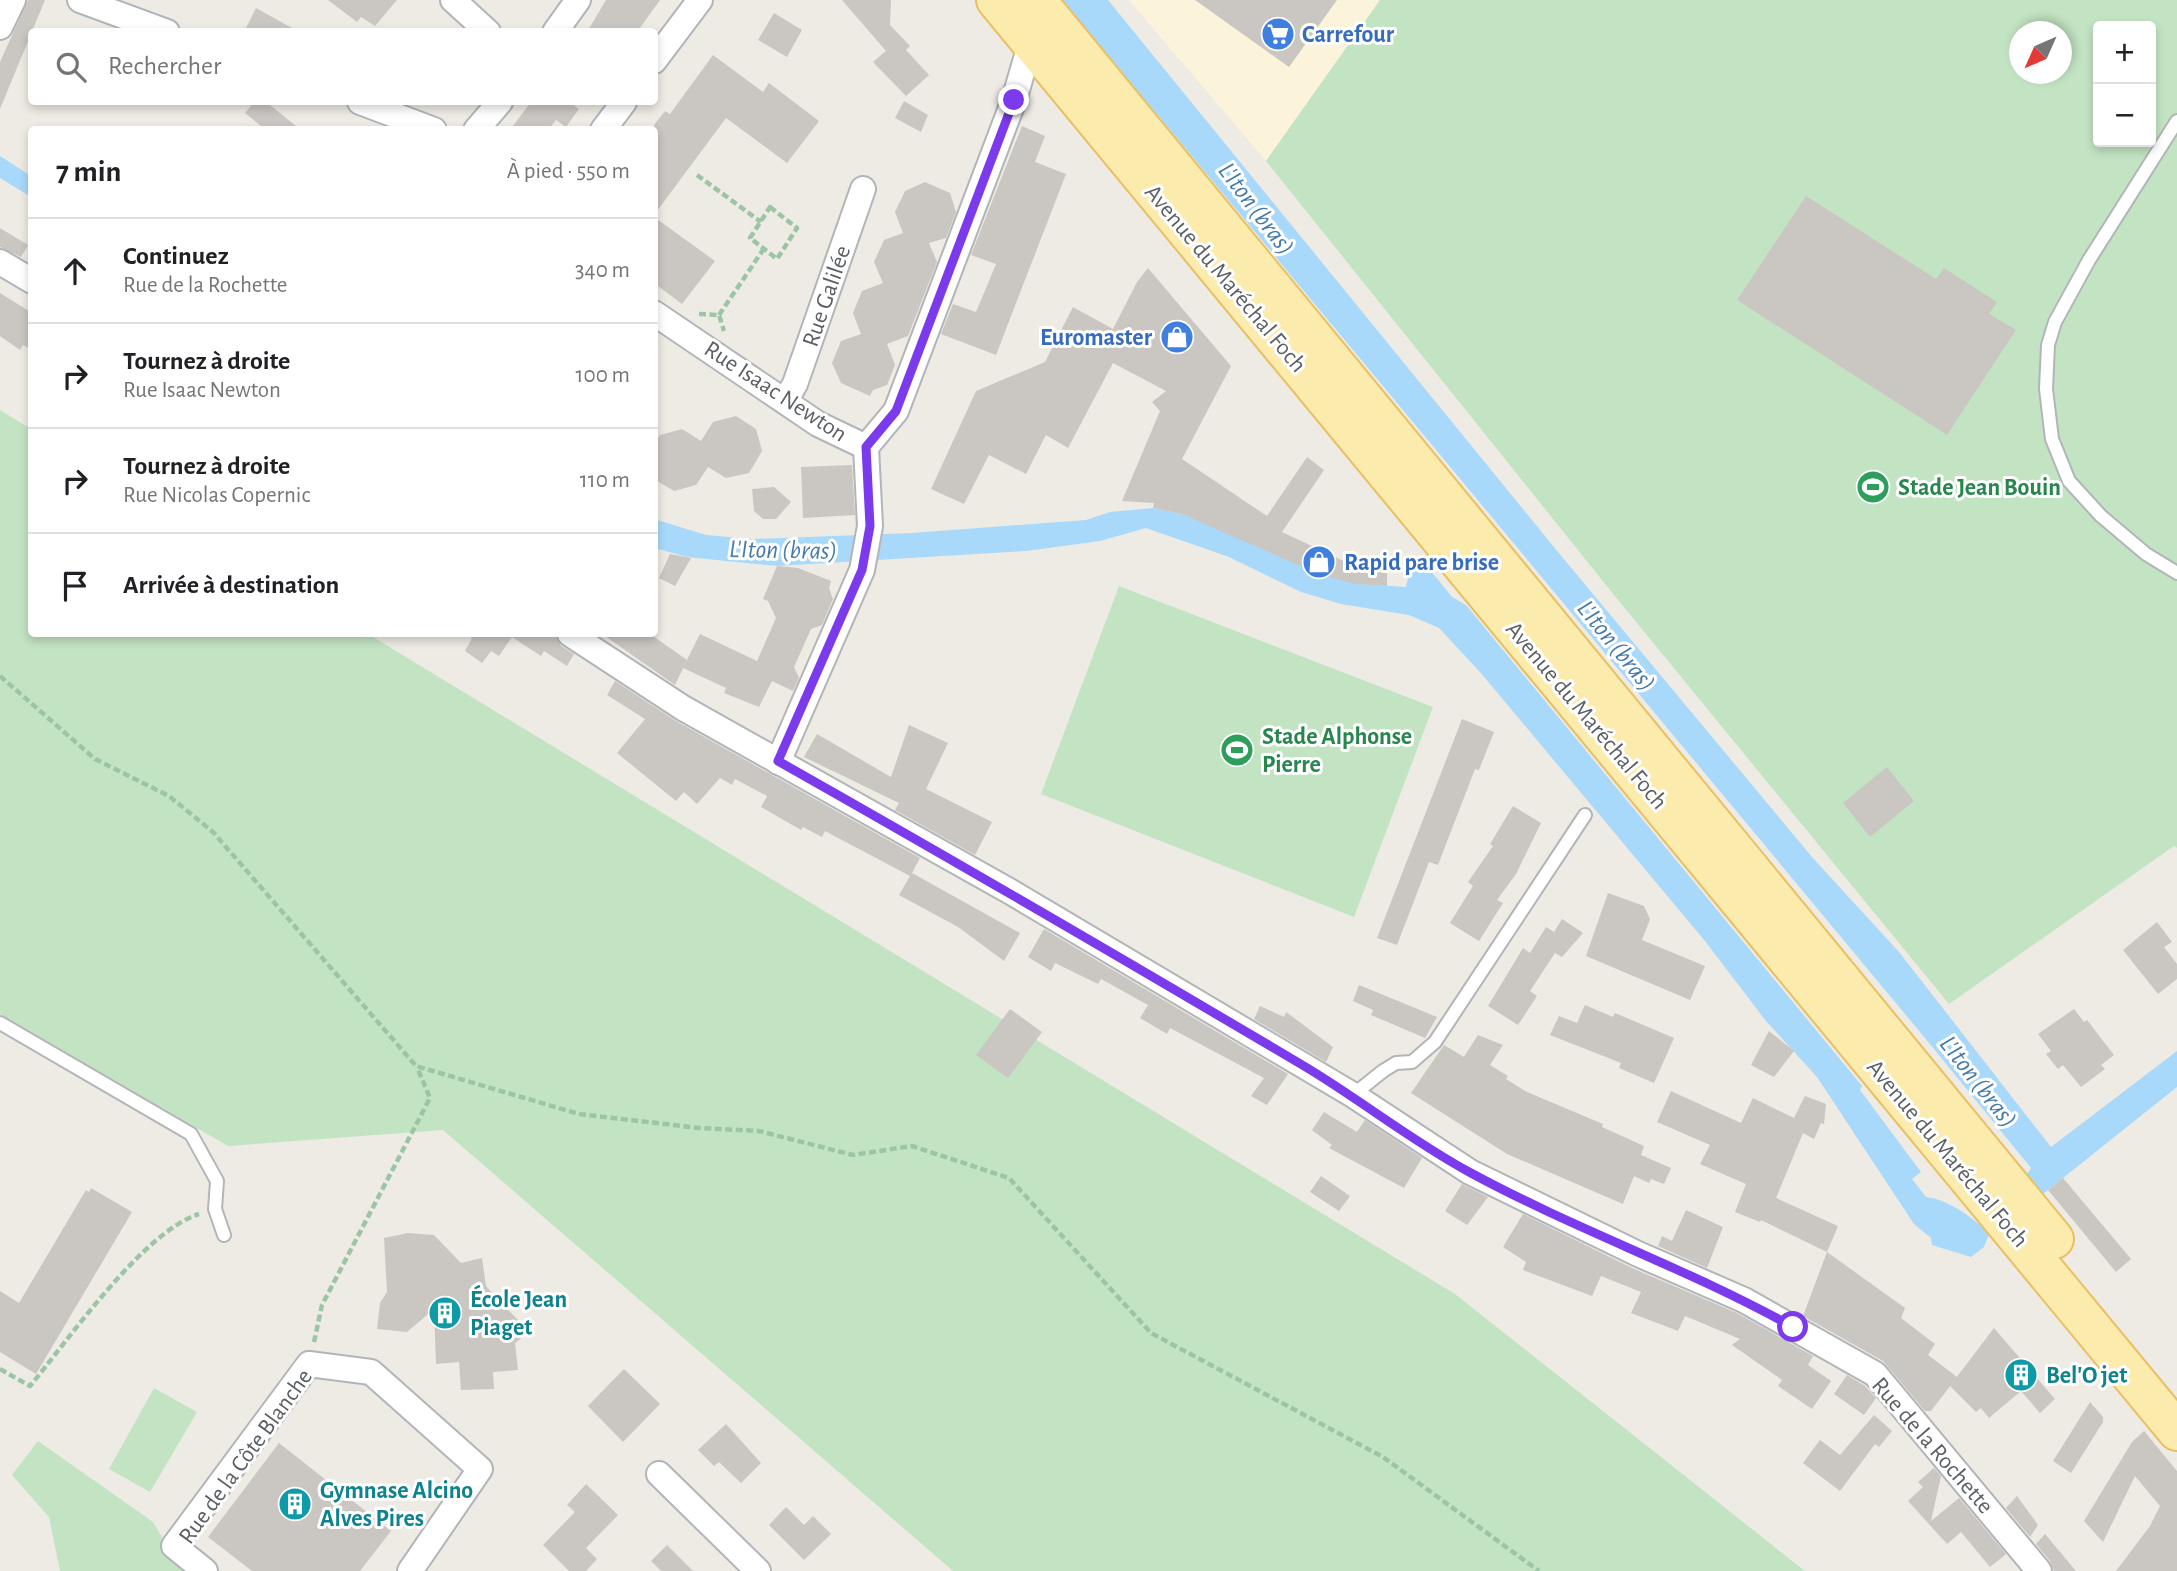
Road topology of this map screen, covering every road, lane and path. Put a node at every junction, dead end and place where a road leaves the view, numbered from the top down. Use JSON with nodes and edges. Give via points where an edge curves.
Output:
{"nodes":[{"id":1,"x":13,"y":0,"type":"edge"},
{"id":2,"x":80,"y":0,"type":"edge"},
{"id":3,"x":453,"y":0,"type":"edge"},
{"id":4,"x":578,"y":0,"type":"edge"},
{"id":5,"x":701,"y":0,"type":"edge"},
{"id":6,"x":996,"y":0,"type":"edge"},
{"id":7,"x":1036,"y":0,"type":"edge"},
{"id":8,"x":0,"y":27,"type":"edge"},
{"id":9,"x":156,"y":28,"type":"edge"},
{"id":10,"x":484,"y":28,"type":"edge"},
{"id":11,"x":558,"y":28,"type":"edge"},
{"id":12,"x":1031,"y":42,"type":"junction"},
{"id":13,"x":658,"y":56,"type":"edge"},
{"id":14,"x":368,"y":105,"type":"edge"},
{"id":15,"x":497,"y":105,"type":"edge"},
{"id":16,"x":622,"y":105,"type":"edge"},
{"id":17,"x":2177,"y":121,"type":"edge"},
{"id":18,"x":423,"y":126,"type":"edge"},
{"id":19,"x":479,"y":126,"type":"edge"},
{"id":20,"x":606,"y":126,"type":"edge"},
{"id":21,"x":697,"y":175,"type":"dead end"},
{"id":22,"x":863,"y":189,"type":"dead end"},
{"id":23,"x":761,"y":222,"type":"junction"},
{"id":24,"x":763,"y":250,"type":"junction"},
{"id":25,"x":0,"y":262,"type":"edge"},
{"id":26,"x":28,"y":279,"type":"edge"},
{"id":27,"x":719,"y":315,"type":"dead end"},
{"id":28,"x":658,"y":316,"type":"edge"},
{"id":29,"x":785,"y":401,"type":"junction"},
{"id":30,"x":866,"y":447,"type":"junction"},
{"id":31,"x":2177,"y":573,"type":"edge"},
{"id":32,"x":575,"y":637,"type":"edge"},
{"id":33,"x":0,"y":676,"type":"edge"},
{"id":34,"x":778,"y":761,"type":"junction"},
{"id":35,"x":1585,"y":815,"type":"dead end"},
{"id":36,"x":0,"y":1023,"type":"edge"},
{"id":37,"x":416,"y":1066,"type":"junction"},
{"id":38,"x":1353,"y":1095,"type":"junction"},
{"id":39,"x":215,"y":1209,"type":"junction"},
{"id":40,"x":224,"y":1236,"type":"dead end"},
{"id":41,"x":310,"y":1364,"type":"junction"},
{"id":42,"x":0,"y":1369,"type":"edge"},
{"id":43,"x":2177,"y":1389,"type":"edge"},
{"id":44,"x":2177,"y":1431,"type":"edge"},
{"id":45,"x":659,"y":1474,"type":"dead end"},
{"id":46,"x":205,"y":1571,"type":"edge"},
{"id":47,"x":410,"y":1571,"type":"edge"},
{"id":48,"x":758,"y":1571,"type":"edge"},
{"id":49,"x":1539,"y":1571,"type":"edge"},
{"id":50,"x":2039,"y":1571,"type":"edge"}],
"edges":[{"from":1,"to":8,"type":"street"},
{"from":2,"to":9,"type":"street"},
{"from":3,"to":10,"type":"street"},
{"from":4,"to":11,"type":"street"},
{"from":5,"to":13,"type":"street"},
{"from":6,"to":12,"type":"main road","name":"Avenue du Maréchal Foch"},
{"from":7,"to":43,"type":"main road","name":"Avenue du Maréchal Foch"},
{"from":12,"to":30,"type":"street","via":[[1014,100],[896,411]]},
{"from":12,"to":44,"type":"main road","name":"Avenue du Maréchal Foch"},
{"from":14,"to":18,"type":"street"},
{"from":15,"to":19,"type":"street"},
{"from":16,"to":20,"type":"street"},
{"from":17,"to":31,"type":"lane","via":[[2055,322],[2048,345],[2046,389],[2052,439],[2069,481],[2101,516]]},
{"from":21,"to":23,"type":"path"},
{"from":22,"to":29,"type":"street","name":"Rue Galilée","via":[[795,384]]},
{"from":23,"to":24,"type":"path","via":[[750,239]]},
{"from":23,"to":24,"type":"path","via":[[770,207],[797,228],[777,259]]},
{"from":24,"to":27,"type":"path"},
{"from":25,"to":26,"type":"street"},
{"from":28,"to":29,"type":"street","name":"Rue Isaac Newton"},
{"from":29,"to":30,"type":"street","name":"Rue Isaac Newton","via":[[818,424]]},
{"from":30,"to":34,"type":"street","name":"Rue Isaac Newton","via":[[870,526],[862,570]]},
{"from":32,"to":34,"type":"street","name":"Rue de la Rochette","via":[[682,708]]},
{"from":33,"to":37,"type":"path","via":[[95,759],[169,796],[213,832]]},
{"from":34,"to":38,"type":"street","name":"Rue de la Rochette","via":[[1011,892]]},
{"from":35,"to":38,"type":"lane","via":[[1435,1042],[1424,1055],[1390,1067]]},
{"from":36,"to":39,"type":"lane","via":[[191,1134],[217,1181]]},
{"from":37,"to":41,"type":"path","via":[[430,1098],[322,1305]]},
{"from":37,"to":49,"type":"path","via":[[579,1114],[760,1131],[853,1155],[912,1146],[1009,1178],[1152,1333],[1383,1457]]},
{"from":38,"to":50,"type":"street","name":"Rue de la Rochette","via":[[1470,1172],[1744,1300],[1875,1374]]},
{"from":39,"to":40,"type":"lane"},
{"from":39,"to":42,"type":"path","via":[[181,1220],[142,1252],[30,1386]]},
{"from":41,"to":46,"type":"street","name":"Rue de la Côte Blanche","via":[[174,1546]]},
{"from":41,"to":47,"type":"street","name":"Rue de la Côte Blanche","via":[[371,1372],[480,1469]]},
{"from":45,"to":48,"type":"street"}]}
